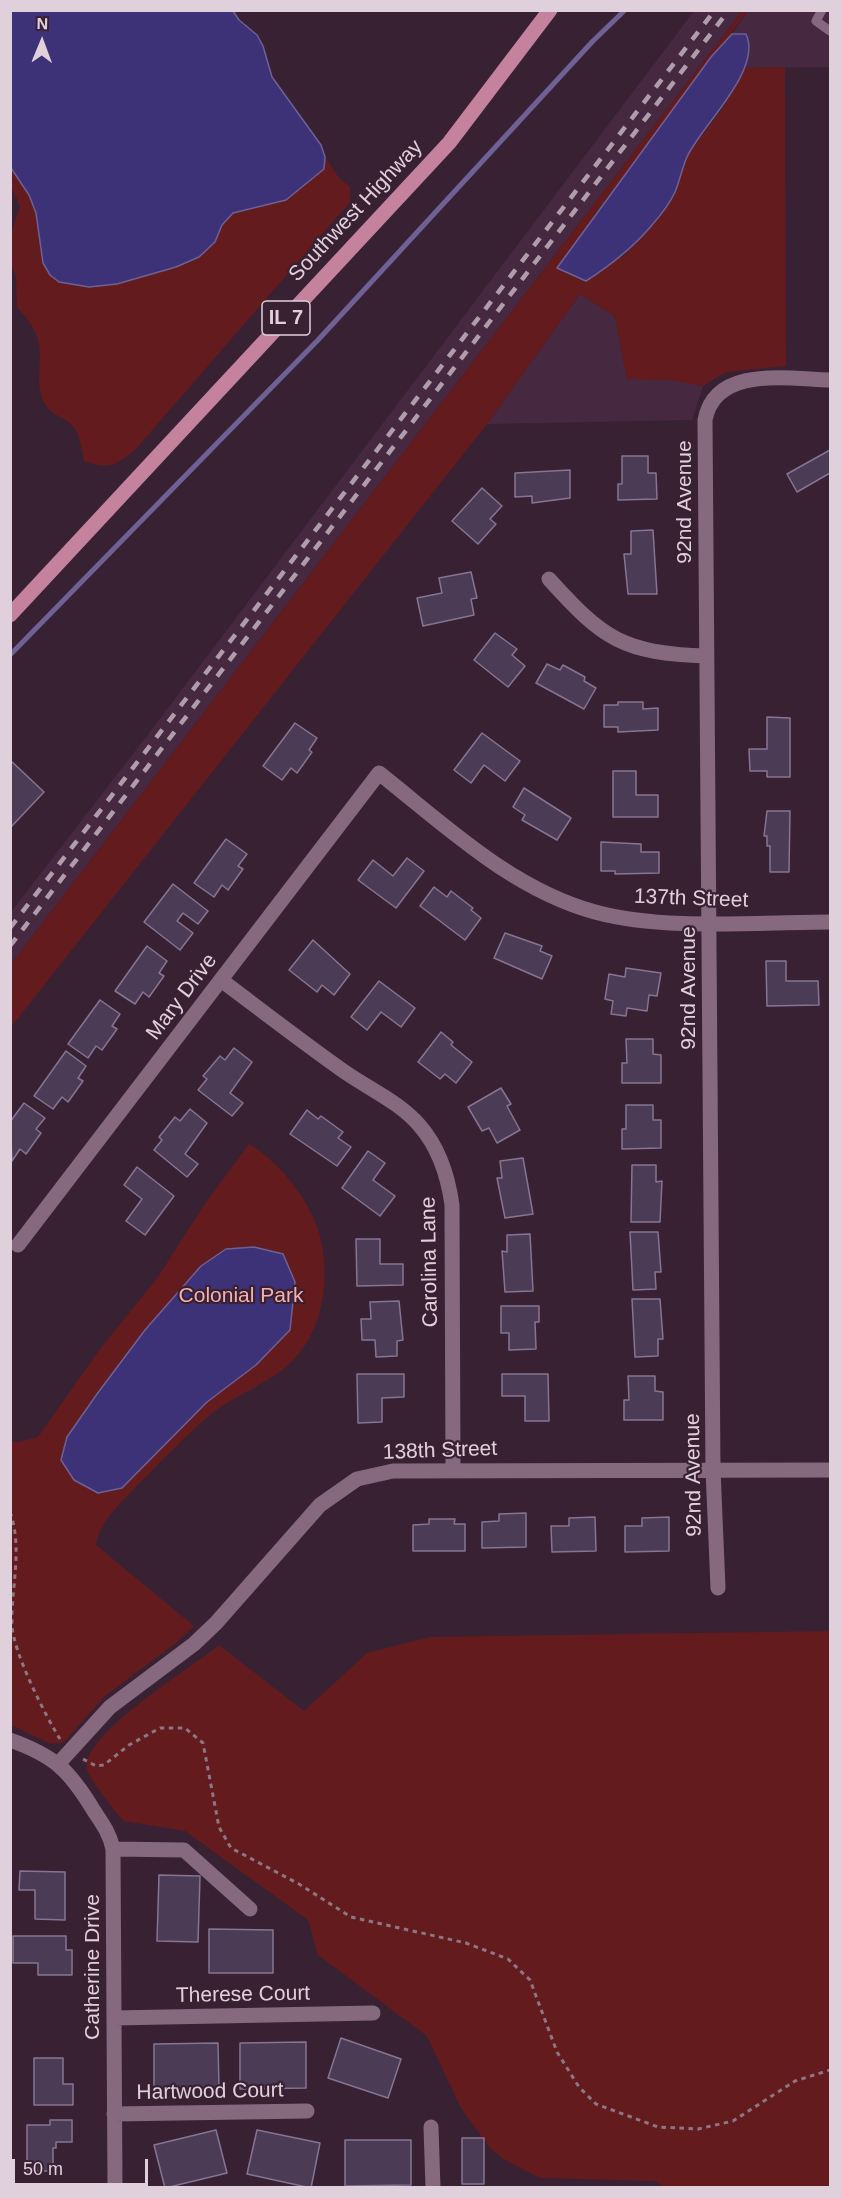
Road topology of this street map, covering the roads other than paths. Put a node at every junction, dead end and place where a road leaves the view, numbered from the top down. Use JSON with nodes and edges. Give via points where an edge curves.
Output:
{"nodes":[{"id":1,"x":549,"y":10,"type":"edge"},
{"id":2,"x":822,"y":10,"type":"edge"},
{"id":3,"x":831,"y":31,"type":"edge"},
{"id":4,"x":831,"y":380,"type":"edge"},
{"id":5,"x":549,"y":579,"type":"dead end"},
{"id":6,"x":10,"y":615,"type":"edge"},
{"id":7,"x":707,"y":656,"type":"junction"},
{"id":8,"x":378,"y":773,"type":"joint"},
{"id":9,"x":710,"y":922,"type":"junction"},
{"id":10,"x":831,"y":922,"type":"edge"},
{"id":11,"x":221,"y":980,"type":"junction"},
{"id":12,"x":18,"y":1245,"type":"dead end"},
{"id":13,"x":713,"y":1469,"type":"junction"},
{"id":14,"x":453,"y":1470,"type":"junction"},
{"id":15,"x":831,"y":1470,"type":"edge"},
{"id":16,"x":718,"y":1588,"type":"dead end"},
{"id":17,"x":10,"y":1740,"type":"edge"},
{"id":18,"x":59,"y":1762,"type":"junction"},
{"id":19,"x":113,"y":1849,"type":"junction"},
{"id":20,"x":250,"y":1909,"type":"dead end"},
{"id":21,"x":373,"y":2013,"type":"dead end"},
{"id":22,"x":114,"y":2018,"type":"junction"},
{"id":23,"x":307,"y":2111,"type":"dead end"},
{"id":24,"x":114,"y":2114,"type":"junction"},
{"id":25,"x":431,"y":2127,"type":"dead end"},
{"id":26,"x":115,"y":2187,"type":"edge"},
{"id":27,"x":433,"y":2187,"type":"edge"}],
"edges":[{"from":1,"to":6,"type":"main road","name":"Southwest Highway","number":"IL 7","via":[[449,143]]},
{"from":2,"to":3,"type":"lane","via":[[816,21]]},
{"from":4,"to":7,"type":"street","name":"92nd Avenue","via":[[729,384],[707,412]]},
{"from":5,"to":7,"type":"street","via":[[588,621],[619,641],[663,654]]},
{"from":7,"to":9,"type":"street","name":"92nd Avenue"},
{"from":8,"to":9,"type":"street","name":"137th Street","via":[[498,866],[556,897],[594,912],[630,919]]},
{"from":8,"to":11,"type":"street","name":"Mary Drive"},
{"from":9,"to":10,"type":"street","name":"137th Street"},
{"from":9,"to":13,"type":"street","name":"92nd Avenue"},
{"from":11,"to":12,"type":"street","name":"Mary Drive"},
{"from":11,"to":14,"type":"street","name":"Carolina Lane","via":[[405,1112],[420,1125],[445,1169],[452,1205]]},
{"from":13,"to":14,"type":"street","name":"138th Street"},
{"from":13,"to":15,"type":"street","name":"138th Street"},
{"from":13,"to":16,"type":"street","name":"92nd Avenue"},
{"from":14,"to":18,"type":"street","name":"138th Street","via":[[379,1472],[338,1490],[194,1644],[110,1707]]},
{"from":17,"to":18,"type":"street","name":"Catherine Drive"},
{"from":18,"to":19,"type":"street","name":"Catherine Drive","via":[[76,1780],[110,1836]]},
{"from":19,"to":20,"type":"street","via":[[184,1850]]},
{"from":19,"to":22,"type":"street","name":"Catherine Drive"},
{"from":21,"to":22,"type":"street","name":"Therese Court"},
{"from":22,"to":24,"type":"street","name":"Catherine Drive"},
{"from":23,"to":24,"type":"street","name":"Hartwood Court"},
{"from":24,"to":26,"type":"street","name":"Catherine Drive"},
{"from":25,"to":27,"type":"street"}]}
